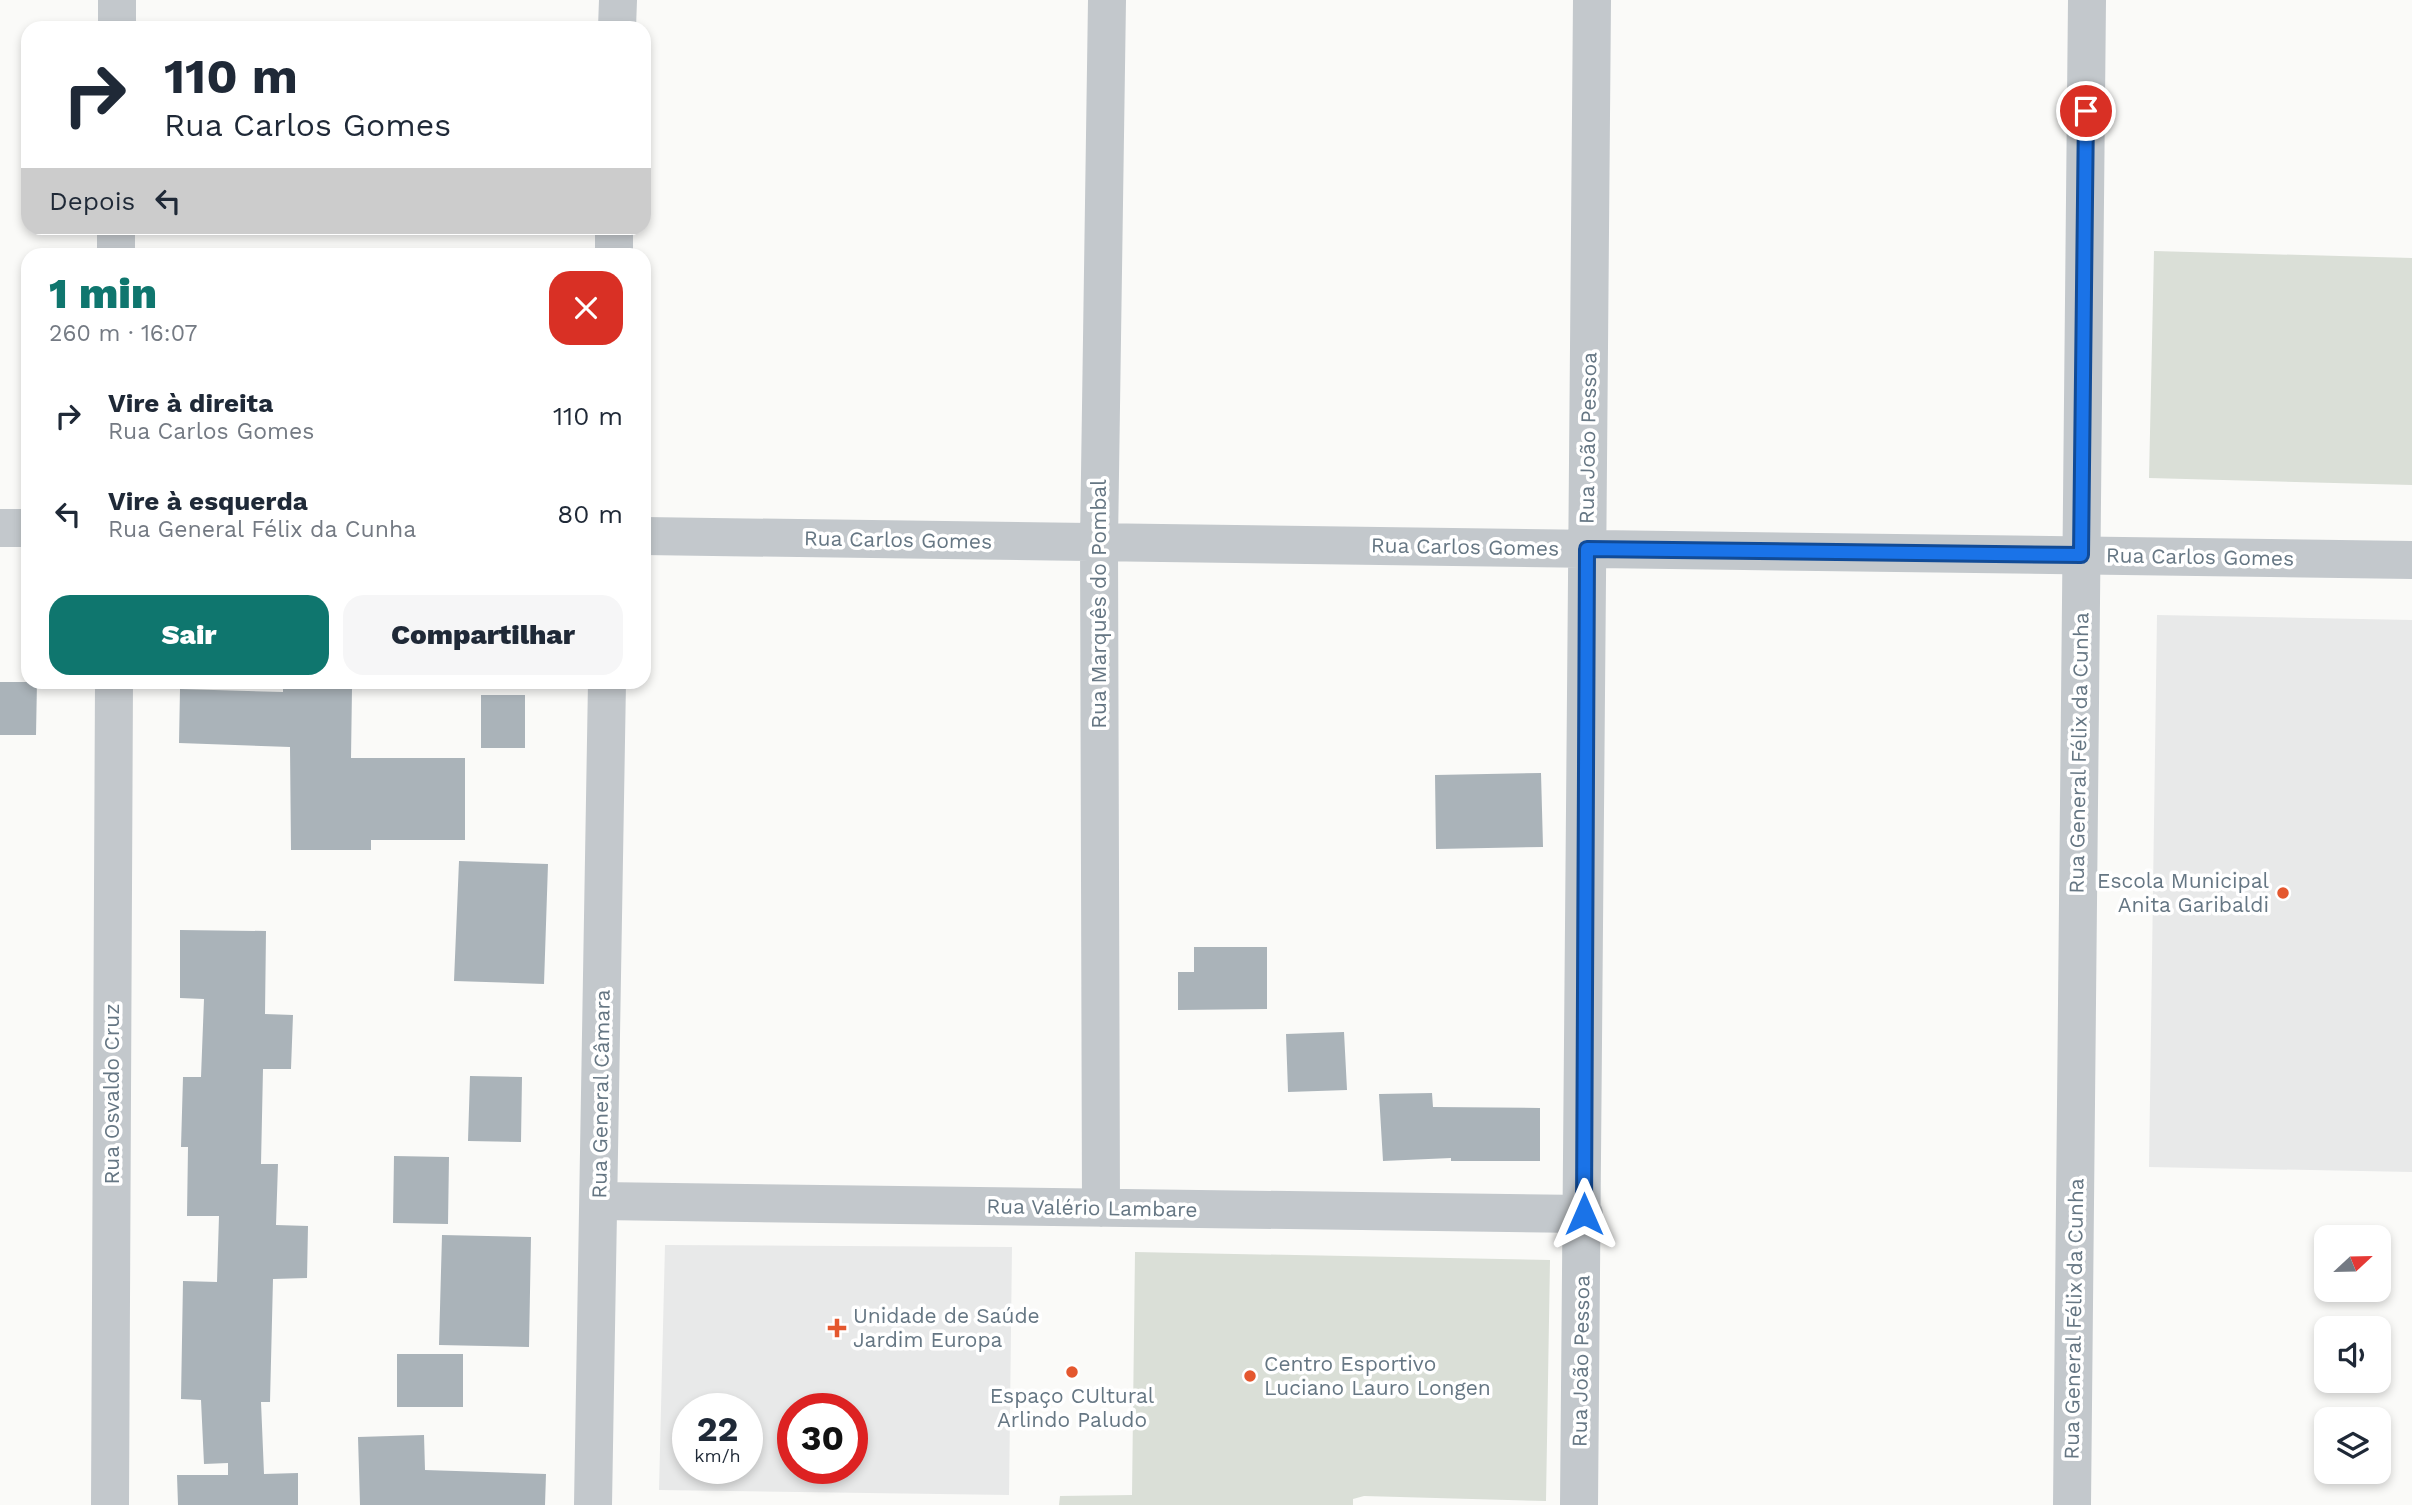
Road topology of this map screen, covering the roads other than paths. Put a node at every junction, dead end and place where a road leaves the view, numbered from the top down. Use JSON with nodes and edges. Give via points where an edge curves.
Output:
{"nodes":[{"id":1,"x":117,"y":0,"type":"edge"},
{"id":2,"x":618,"y":0,"type":"edge"},
{"id":3,"x":1107,"y":0,"type":"edge"},
{"id":4,"x":1592,"y":0,"type":"edge"},
{"id":5,"x":2087,"y":0,"type":"edge"},
{"id":6,"x":117,"y":21,"type":"edge"},
{"id":7,"x":617,"y":21,"type":"edge"},
{"id":8,"x":0,"y":528,"type":"edge"},
{"id":9,"x":21,"y":528,"type":"edge"},
{"id":10,"x":651,"y":536,"type":"edge"},
{"id":11,"x":1099,"y":542,"type":"junction"},
{"id":12,"x":1587,"y":549,"type":"junction"},
{"id":13,"x":2081,"y":555,"type":"junction"},
{"id":14,"x":2412,"y":560,"type":"edge"},
{"id":15,"x":114,"y":689,"type":"edge"},
{"id":16,"x":607,"y":689,"type":"edge"},
{"id":17,"x":600,"y":1201,"type":"junction"},
{"id":18,"x":1101,"y":1208,"type":"junction"},
{"id":19,"x":1584,"y":1214,"type":"junction"},
{"id":20,"x":110,"y":1505,"type":"edge"},
{"id":21,"x":593,"y":1505,"type":"edge"},
{"id":22,"x":1579,"y":1505,"type":"edge"},
{"id":23,"x":2072,"y":1505,"type":"edge"}],
"edges":[{"from":1,"to":6,"type":"street"},
{"from":2,"to":7,"type":"street"},
{"from":3,"to":11,"type":"street","name":"Rua Marquês do Pombal"},
{"from":4,"to":12,"type":"street","name":"Rua João Pessoa"},
{"from":5,"to":13,"type":"street","name":"Rua General Félix da Cunha"},
{"from":8,"to":9,"type":"street"},
{"from":10,"to":11,"type":"street","name":"Rua Carlos Gomes"},
{"from":11,"to":12,"type":"street","name":"Rua Carlos Gomes"},
{"from":11,"to":18,"type":"street","name":"Rua Marquês do Pombal"},
{"from":12,"to":13,"type":"street","name":"Rua Carlos Gomes"},
{"from":12,"to":19,"type":"street","name":"Rua João Pessoa"},
{"from":13,"to":14,"type":"street","name":"Rua Carlos Gomes"},
{"from":13,"to":23,"type":"street","name":"Rua General Félix da Cunha"},
{"from":15,"to":20,"type":"street","name":"Rua Osvaldo Cruz"},
{"from":16,"to":17,"type":"street","name":"Rua General Câmara"},
{"from":17,"to":18,"type":"street","name":"Rua Valério Lambare"},
{"from":17,"to":21,"type":"street","name":"Rua General Câmara"},
{"from":18,"to":19,"type":"street","name":"Rua Valério Lambare"},
{"from":19,"to":22,"type":"street","name":"Rua João Pessoa"}]}
